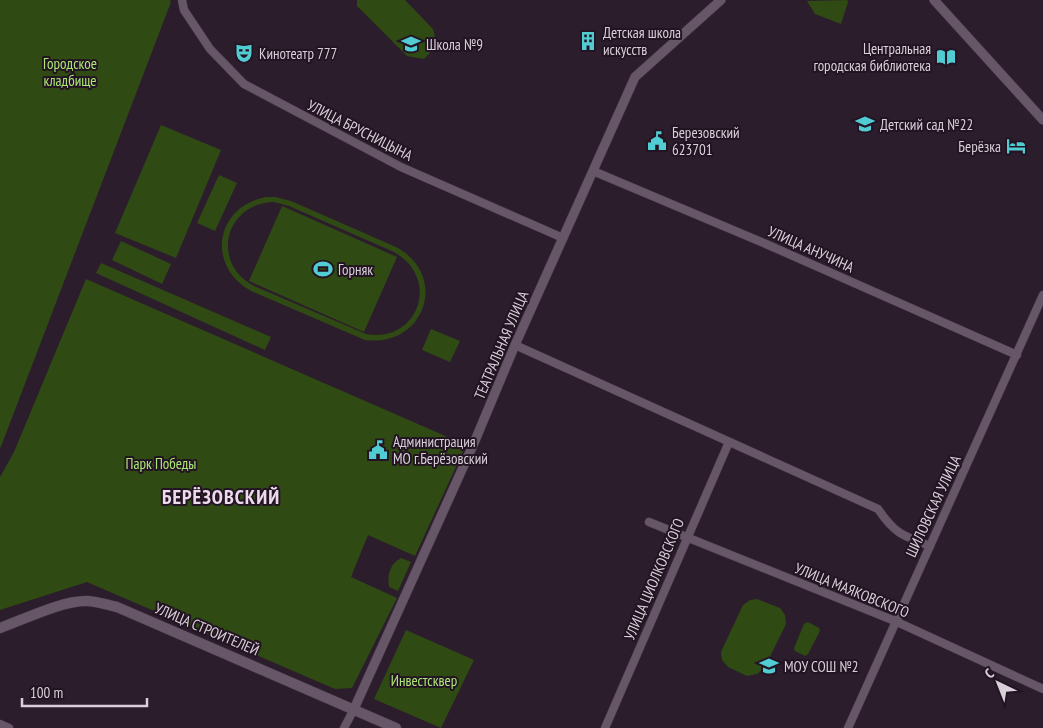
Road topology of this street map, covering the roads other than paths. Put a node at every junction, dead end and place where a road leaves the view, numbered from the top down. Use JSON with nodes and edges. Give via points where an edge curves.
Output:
{"nodes":[{"id":1,"x":182,"y":0,"type":"edge"},
{"id":2,"x":721,"y":0,"type":"edge"},
{"id":3,"x":934,"y":0,"type":"edge"},
{"id":4,"x":1043,"y":120,"type":"edge"},
{"id":5,"x":592,"y":171,"type":"junction"},
{"id":6,"x":563,"y":238,"type":"junction"},
{"id":7,"x":1043,"y":296,"type":"edge"},
{"id":8,"x":515,"y":344,"type":"junction"},
{"id":9,"x":1017,"y":354,"type":"junction"},
{"id":10,"x":729,"y":442,"type":"junction"},
{"id":11,"x":649,"y":522,"type":"dead end"},
{"id":12,"x":686,"y":538,"type":"junction"},
{"id":13,"x":930,"y":546,"type":"junction"},
{"id":14,"x":896,"y":621,"type":"junction"},
{"id":15,"x":0,"y":628,"type":"edge"},
{"id":16,"x":1043,"y":689,"type":"edge"},
{"id":17,"x":354,"y":709,"type":"junction"},
{"id":18,"x":0,"y":724,"type":"edge"},
{"id":19,"x":9,"y":728,"type":"edge"},
{"id":20,"x":344,"y":728,"type":"edge"},
{"id":21,"x":396,"y":728,"type":"edge"},
{"id":22,"x":605,"y":728,"type":"edge"},
{"id":23,"x":848,"y":728,"type":"edge"}],
"edges":[{"from":1,"to":6,"type":"street","name":"УЛИЦА БРУСНИЦЫНА","via":[[184,10],[210,49],[244,84],[401,167]]},
{"from":2,"to":5,"type":"street","name":"ТЕАТРАЛЬНАЯ УЛИЦА","via":[[635,77]]},
{"from":3,"to":4,"type":"street"},
{"from":5,"to":6,"type":"street","name":"ТЕАТРАЛЬНАЯ УЛИЦА"},
{"from":5,"to":9,"type":"street","name":"УЛИЦА АНУЧИНА"},
{"from":6,"to":8,"type":"street","name":"ТЕАТРАЛЬНАЯ УЛИЦА"},
{"from":7,"to":9,"type":"street","name":"ШИЛОВСКАЯ УЛИЦА"},
{"from":8,"to":10,"type":"street"},
{"from":8,"to":17,"type":"street","name":"ТЕАТРАЛЬНАЯ УЛИЦА"},
{"from":9,"to":13,"type":"street","name":"ШИЛОВСКАЯ УЛИЦА"},
{"from":10,"to":12,"type":"street","name":"УЛИЦА ЦИОЛКОВСКОГО"},
{"from":10,"to":13,"type":"street","via":[[878,509],[900,535]]},
{"from":11,"to":12,"type":"street","name":"УЛИЦА МАЯКОВСКОГО"},
{"from":12,"to":14,"type":"street","name":"УЛИЦА МАЯКОВСКОГО"},
{"from":12,"to":22,"type":"street","name":"УЛИЦА ЦИОЛКОВСКОГО"},
{"from":13,"to":14,"type":"street","name":"ШИЛОВСКАЯ УЛИЦА"},
{"from":14,"to":16,"type":"street","name":"УЛИЦА МАЯКОВСКОГО"},
{"from":14,"to":23,"type":"street","name":"ШИЛОВСКАЯ УЛИЦА"},
{"from":15,"to":17,"type":"main road","name":"УЛИЦА СТРОИТЕЛЕЙ","via":[[64,604],[101,603]]},
{"from":17,"to":20,"type":"street","name":"ТЕАТРАЛЬНАЯ УЛИЦА"},
{"from":17,"to":21,"type":"main road","name":"УЛИЦА СТРОИТЕЛЕЙ"},
{"from":18,"to":19,"type":"street"}]}
